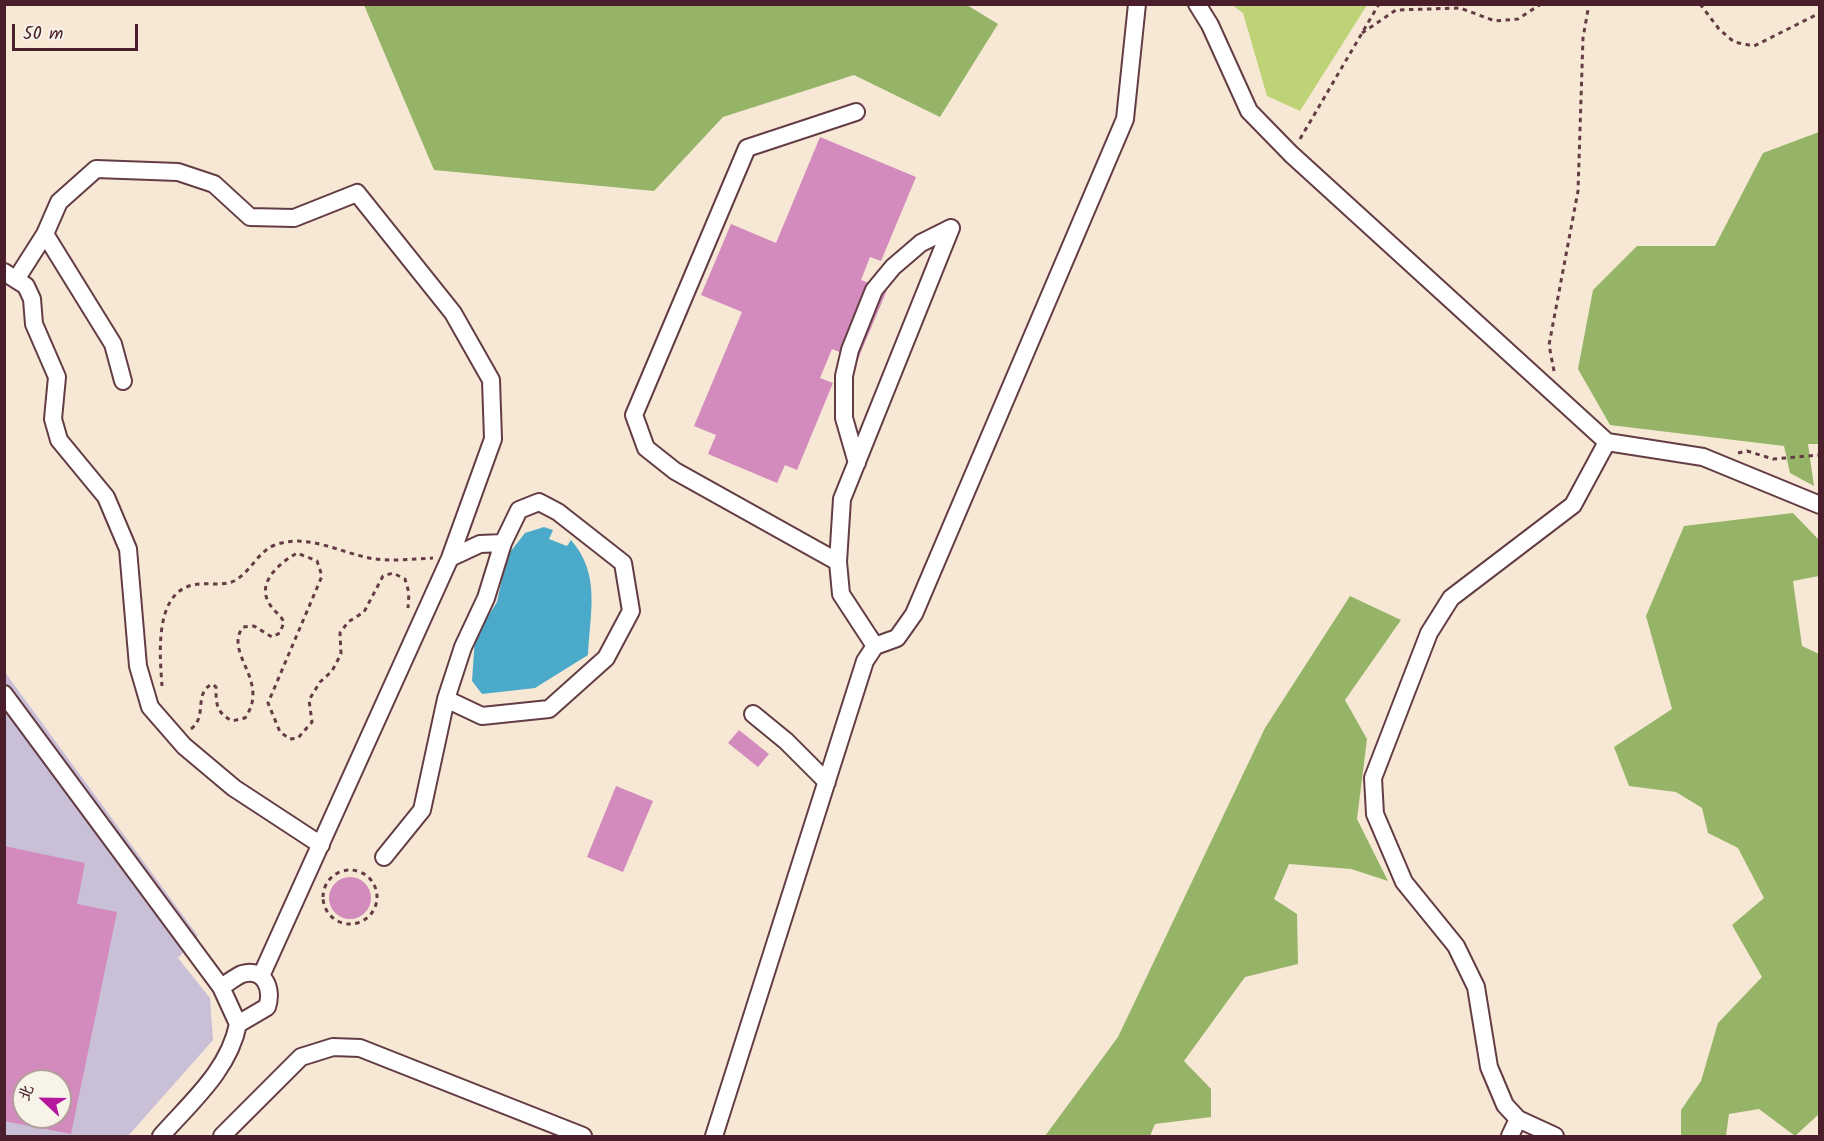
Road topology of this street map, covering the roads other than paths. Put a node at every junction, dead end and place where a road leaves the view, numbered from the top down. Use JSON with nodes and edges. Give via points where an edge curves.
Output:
{"nodes":[{"id":1,"x":1137,"y":4,"type":"edge"},
{"id":2,"x":1197,"y":4,"type":"edge"},
{"id":3,"x":855,"y":112,"type":"dead end"},
{"id":4,"x":45,"y":234,"type":"junction"},
{"id":5,"x":11,"y":275,"type":"edge"},
{"id":6,"x":123,"y":381,"type":"dead end"},
{"id":7,"x":1607,"y":442,"type":"junction"},
{"id":8,"x":857,"y":463,"type":"junction"},
{"id":9,"x":1820,"y":505,"type":"edge"},
{"id":10,"x":503,"y":543,"type":"junction"},
{"id":11,"x":450,"y":558,"type":"junction"},
{"id":12,"x":838,"y":561,"type":"junction"},
{"id":13,"x":875,"y":646,"type":"junction"},
{"id":14,"x":4,"y":694,"type":"edge"},
{"id":15,"x":446,"y":699,"type":"junction"},
{"id":16,"x":753,"y":714,"type":"dead end"},
{"id":17,"x":827,"y":782,"type":"junction"},
{"id":18,"x":321,"y":845,"type":"junction"},
{"id":19,"x":384,"y":858,"type":"dead end"},
{"id":20,"x":261,"y":976,"type":"junction"},
{"id":21,"x":221,"y":987,"type":"junction"},
{"id":22,"x":238,"y":1024,"type":"junction"},
{"id":23,"x":1518,"y":1119,"type":"junction"},
{"id":24,"x":161,"y":1137,"type":"edge"},
{"id":25,"x":222,"y":1137,"type":"edge"},
{"id":26,"x":582,"y":1137,"type":"edge"},
{"id":27,"x":714,"y":1137,"type":"edge"},
{"id":28,"x":1510,"y":1137,"type":"edge"},
{"id":29,"x":1555,"y":1137,"type":"edge"}],
"edges":[{"from":1,"to":13,"type":"street","via":[[1125,119],[915,614],[897,638]]},
{"from":2,"to":7,"type":"street","via":[[1249,111],[1291,154]]},
{"from":3,"to":12,"type":"street","via":[[747,148],[634,415],[646,448],[675,471]]},
{"from":4,"to":5,"type":"street"},
{"from":4,"to":6,"type":"street","via":[[113,344]]},
{"from":4,"to":11,"type":"street","via":[[60,202],[96,169],[178,172],[214,184],[250,217],[294,218],[357,193],[453,313],[490,380],[493,440]]},
{"from":5,"to":18,"type":"street","via":[[26,286],[32,299],[34,324],[57,377],[53,419],[59,440],[106,497],[128,549],[138,666],[150,707],[184,746],[234,788]]},
{"from":7,"to":9,"type":"street","via":[[1703,458]]},
{"from":7,"to":23,"type":"street","via":[[1573,506],[1451,598],[1429,633],[1373,778],[1375,814],[1404,882],[1456,946],[1476,987],[1489,1067],[1505,1105]]},
{"from":8,"to":8,"type":"street","via":[[925,292],[951,228],[921,243],[874,290],[844,376],[844,418]]},
{"from":8,"to":12,"type":"street","via":[[842,499]]},
{"from":10,"to":11,"type":"street","via":[[480,544]]},
{"from":10,"to":15,"type":"street"},
{"from":10,"to":15,"type":"street","via":[[519,510],[539,502],[558,512],[623,564],[631,611],[606,658],[549,709],[482,716]]},
{"from":11,"to":18,"type":"street"},
{"from":12,"to":13,"type":"street","via":[[841,594]]},
{"from":13,"to":17,"type":"street","via":[[865,661]]},
{"from":14,"to":21,"type":"street"},
{"from":15,"to":19,"type":"street","via":[[422,810]]},
{"from":16,"to":17,"type":"street"},
{"from":17,"to":27,"type":"street"},
{"from":18,"to":20,"type":"street"},
{"from":20,"to":21,"type":"street","via":[[243,974]]},
{"from":20,"to":22,"type":"street","via":[[271,996],[267,1007]]},
{"from":21,"to":22,"type":"street"},
{"from":22,"to":24,"type":"street","via":[[225,1063]]},
{"from":23,"to":28,"type":"street"},
{"from":23,"to":29,"type":"street"},
{"from":25,"to":26,"type":"street","via":[[301,1057],[333,1047],[360,1048]]}]}
